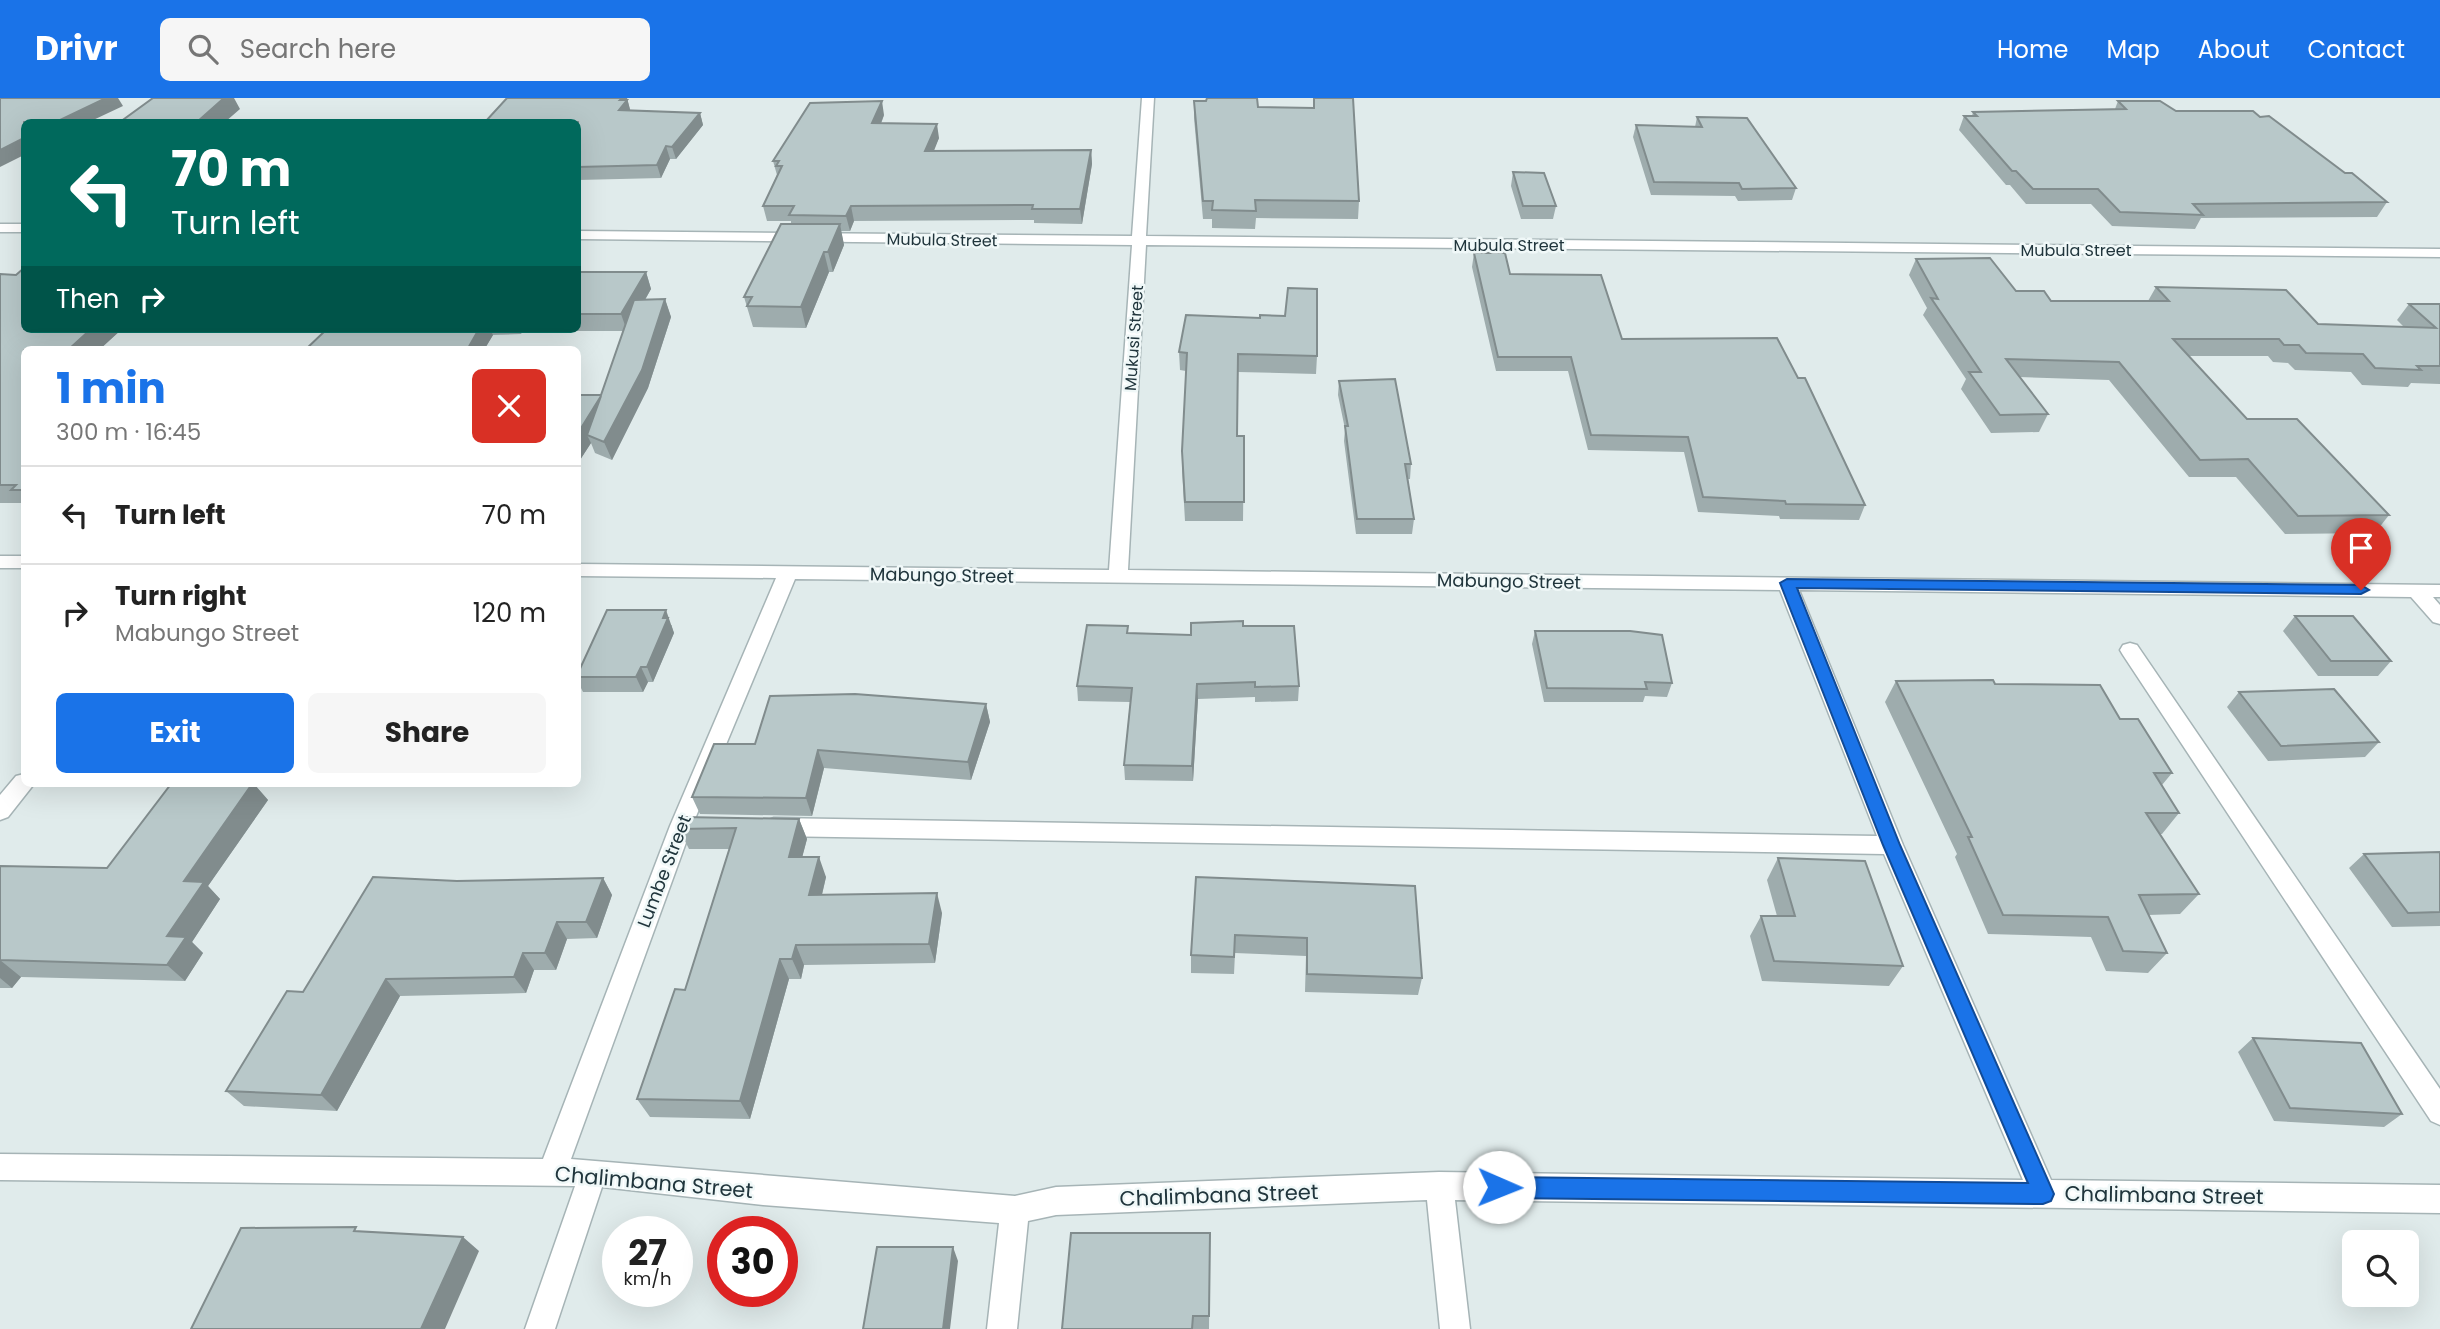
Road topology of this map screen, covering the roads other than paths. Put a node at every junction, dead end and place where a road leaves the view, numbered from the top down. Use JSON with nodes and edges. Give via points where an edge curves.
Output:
{"nodes":[{"id":1,"x":1148,"y":98,"type":"edge"},
{"id":2,"x":0,"y":228,"type":"edge"},
{"id":3,"x":21,"y":228,"type":"edge"},
{"id":4,"x":581,"y":235,"type":"edge"},
{"id":5,"x":1141,"y":242,"type":"junction"},
{"id":6,"x":2440,"y":253,"type":"edge"},
{"id":7,"x":0,"y":562,"type":"edge"},
{"id":8,"x":21,"y":562,"type":"edge"},
{"id":9,"x":581,"y":570,"type":"edge"},
{"id":10,"x":787,"y":574,"type":"junction"},
{"id":11,"x":1118,"y":577,"type":"junction"},
{"id":12,"x":1787,"y":583,"type":"junction"},
{"id":13,"x":2416,"y":590,"type":"junction"},
{"id":14,"x":2440,"y":590,"type":"edge"},
{"id":15,"x":2440,"y":617,"type":"edge"},
{"id":16,"x":2130,"y":650,"type":"dead end"},
{"id":17,"x":21,"y":786,"type":"edge"},
{"id":18,"x":0,"y":811,"type":"edge"},
{"id":19,"x":681,"y":826,"type":"junction"},
{"id":20,"x":708,"y":826,"type":"edge"},
{"id":21,"x":748,"y":827,"type":"edge"},
{"id":22,"x":1892,"y":845,"type":"junction"},
{"id":23,"x":2440,"y":1112,"type":"edge"},
{"id":24,"x":0,"y":1167,"type":"edge"},
{"id":25,"x":552,"y":1173,"type":"junction"},
{"id":26,"x":593,"y":1173,"type":"junction"},
{"id":27,"x":1440,"y":1186,"type":"junction"},
{"id":28,"x":2043,"y":1194,"type":"junction"},
{"id":29,"x":2440,"y":1199,"type":"edge"},
{"id":30,"x":1015,"y":1210,"type":"junction"},
{"id":31,"x":540,"y":1329,"type":"edge"},
{"id":32,"x":1002,"y":1329,"type":"edge"},
{"id":33,"x":1455,"y":1329,"type":"edge"}],
"edges":[{"from":1,"to":5,"type":"street","name":"Mukusi Street"},
{"from":2,"to":3,"type":"street"},
{"from":4,"to":5,"type":"street","name":"Mubula Street"},
{"from":5,"to":6,"type":"street","name":"Mubula Street"},
{"from":5,"to":11,"type":"street","name":"Mukusi Street"},
{"from":7,"to":8,"type":"street"},
{"from":9,"to":10,"type":"street","name":"Mabungo Street"},
{"from":10,"to":11,"type":"street","name":"Mabungo Street"},
{"from":10,"to":19,"type":"street","name":"Lumbe Street"},
{"from":11,"to":12,"type":"street","name":"Mabungo Street"},
{"from":12,"to":13,"type":"street","name":"Mabungo Street"},
{"from":12,"to":22,"type":"street"},
{"from":13,"to":14,"type":"street","name":"Mabungo Street"},
{"from":13,"to":15,"type":"street"},
{"from":16,"to":23,"type":"street"},
{"from":17,"to":18,"type":"street"},
{"from":19,"to":20,"type":"street"},
{"from":19,"to":25,"type":"street","name":"Lumbe Street"},
{"from":21,"to":22,"type":"street"},
{"from":22,"to":28,"type":"street"},
{"from":24,"to":25,"type":"street","name":"Chalimbana Street"},
{"from":25,"to":26,"type":"street","name":"Chalimbana Street"},
{"from":26,"to":30,"type":"street","name":"Chalimbana Street"},
{"from":26,"to":31,"type":"street"},
{"from":27,"to":28,"type":"street","name":"Chalimbana Street"},
{"from":27,"to":30,"type":"street","name":"Chalimbana Street","via":[[1056,1202]]},
{"from":27,"to":33,"type":"street"},
{"from":28,"to":29,"type":"street","name":"Chalimbana Street"},
{"from":30,"to":32,"type":"street"}]}
